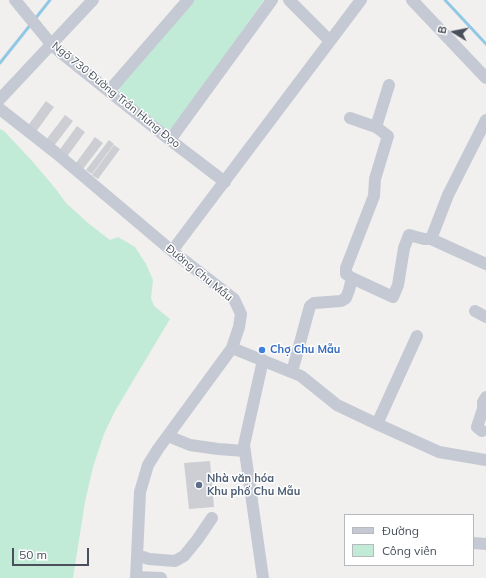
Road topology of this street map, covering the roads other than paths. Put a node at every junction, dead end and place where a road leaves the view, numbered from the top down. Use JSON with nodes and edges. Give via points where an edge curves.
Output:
{"nodes":[{"id":1,"x":15,"y":0,"type":"edge"},
{"id":2,"x":93,"y":0,"type":"edge"},
{"id":3,"x":188,"y":0,"type":"edge"},
{"id":4,"x":272,"y":0,"type":"edge"},
{"id":5,"x":289,"y":0,"type":"edge"},
{"id":6,"x":361,"y":0,"type":"edge"},
{"id":7,"x":412,"y":0,"type":"edge"},
{"id":8,"x":49,"y":41,"type":"junction"},
{"id":9,"x":330,"y":41,"type":"junction"},
{"id":10,"x":486,"y":78,"type":"edge"},
{"id":11,"x":389,"y":85,"type":"dead end"},
{"id":12,"x":109,"y":91,"type":"junction"},
{"id":13,"x":0,"y":99,"type":"edge"},
{"id":14,"x":0,"y":109,"type":"edge"},
{"id":15,"x":350,"y":118,"type":"dead end"},
{"id":16,"x":486,"y":120,"type":"edge"},
{"id":17,"x":376,"y":127,"type":"junction"},
{"id":18,"x":170,"y":140,"type":"junction"},
{"id":19,"x":225,"y":182,"type":"junction"},
{"id":20,"x":431,"y":239,"type":"junction"},
{"id":21,"x":172,"y":251,"type":"junction"},
{"id":22,"x":485,"y":263,"type":"edge"},
{"id":23,"x":352,"y":278,"type":"junction"},
{"id":24,"x":417,"y":336,"type":"dead end"},
{"id":25,"x":232,"y":348,"type":"junction"},
{"id":26,"x":263,"y":360,"type":"junction"},
{"id":27,"x":292,"y":372,"type":"junction"},
{"id":28,"x":486,"y":397,"type":"edge"},
{"id":29,"x":376,"y":424,"type":"junction"},
{"id":30,"x":482,"y":430,"type":"dead end"},
{"id":31,"x":168,"y":436,"type":"junction"},
{"id":32,"x":245,"y":451,"type":"junction"},
{"id":33,"x":486,"y":460,"type":"edge"},
{"id":34,"x":212,"y":518,"type":"dead end"},
{"id":35,"x":474,"y":543,"type":"edge"},
{"id":36,"x":486,"y":544,"type":"edge"},
{"id":37,"x":137,"y":555,"type":"junction"},
{"id":38,"x":136,"y":577,"type":"edge"},
{"id":39,"x":161,"y":578,"type":"edge"},
{"id":40,"x":264,"y":578,"type":"edge"}],
"edges":[{"from":1,"to":8,"type":"street","name":"Ngõ 730 Đường Trần Hưng Đạo"},
{"from":2,"to":8,"type":"street"},
{"from":3,"to":12,"type":"street"},
{"from":4,"to":18,"type":"street"},
{"from":5,"to":9,"type":"street"},
{"from":6,"to":9,"type":"street"},
{"from":7,"to":10,"type":"street"},
{"from":8,"to":12,"type":"street","name":"Ngõ 730 Đường Trần Hưng Đạo"},
{"from":8,"to":13,"type":"street"},
{"from":9,"to":19,"type":"street"},
{"from":11,"to":17,"type":"street"},
{"from":12,"to":18,"type":"street","name":"Ngõ 730 Đường Trần Hưng Đạo"},
{"from":14,"to":21,"type":"street","name":"Đường Chu Mẫu"},
{"from":15,"to":17,"type":"street"},
{"from":16,"to":20,"type":"street","via":[[440,212]]},
{"from":17,"to":23,"type":"street","via":[[388,136],[375,179],[374,196],[346,268],[346,274]]},
{"from":18,"to":19,"type":"street","name":"Ngõ 730 Đường Trần Hưng Đạo"},
{"from":19,"to":21,"type":"street"},
{"from":20,"to":22,"type":"street"},
{"from":20,"to":23,"type":"street","via":[[409,234],[393,297]]},
{"from":21,"to":25,"type":"street","name":"Đường Chu Mẫu","via":[[234,300],[240,314],[239,327]]},
{"from":23,"to":27,"type":"street","via":[[346,298],[341,301],[314,303],[310,306]]},
{"from":24,"to":29,"type":"street"},
{"from":25,"to":26,"type":"street"},
{"from":25,"to":31,"type":"street","name":"Đường Chu Mẫu"},
{"from":26,"to":27,"type":"street"},
{"from":26,"to":32,"type":"street","via":[[244,445]]},
{"from":27,"to":29,"type":"street","via":[[337,404]]},
{"from":28,"to":30,"type":"street","via":[[477,427]]},
{"from":29,"to":33,"type":"street","via":[[439,452]]},
{"from":31,"to":32,"type":"street","via":[[205,448]]},
{"from":31,"to":37,"type":"street","name":"Đường Chu Mẫu","via":[[148,466],[140,492]]},
{"from":32,"to":40,"type":"street"},
{"from":34,"to":37,"type":"street","via":[[184,556],[174,561],[149,559]]},
{"from":35,"to":36,"type":"street"},
{"from":37,"to":38,"type":"street","name":"Đường Chu Mẫu"},
{"from":38,"to":39,"type":"street"}]}
